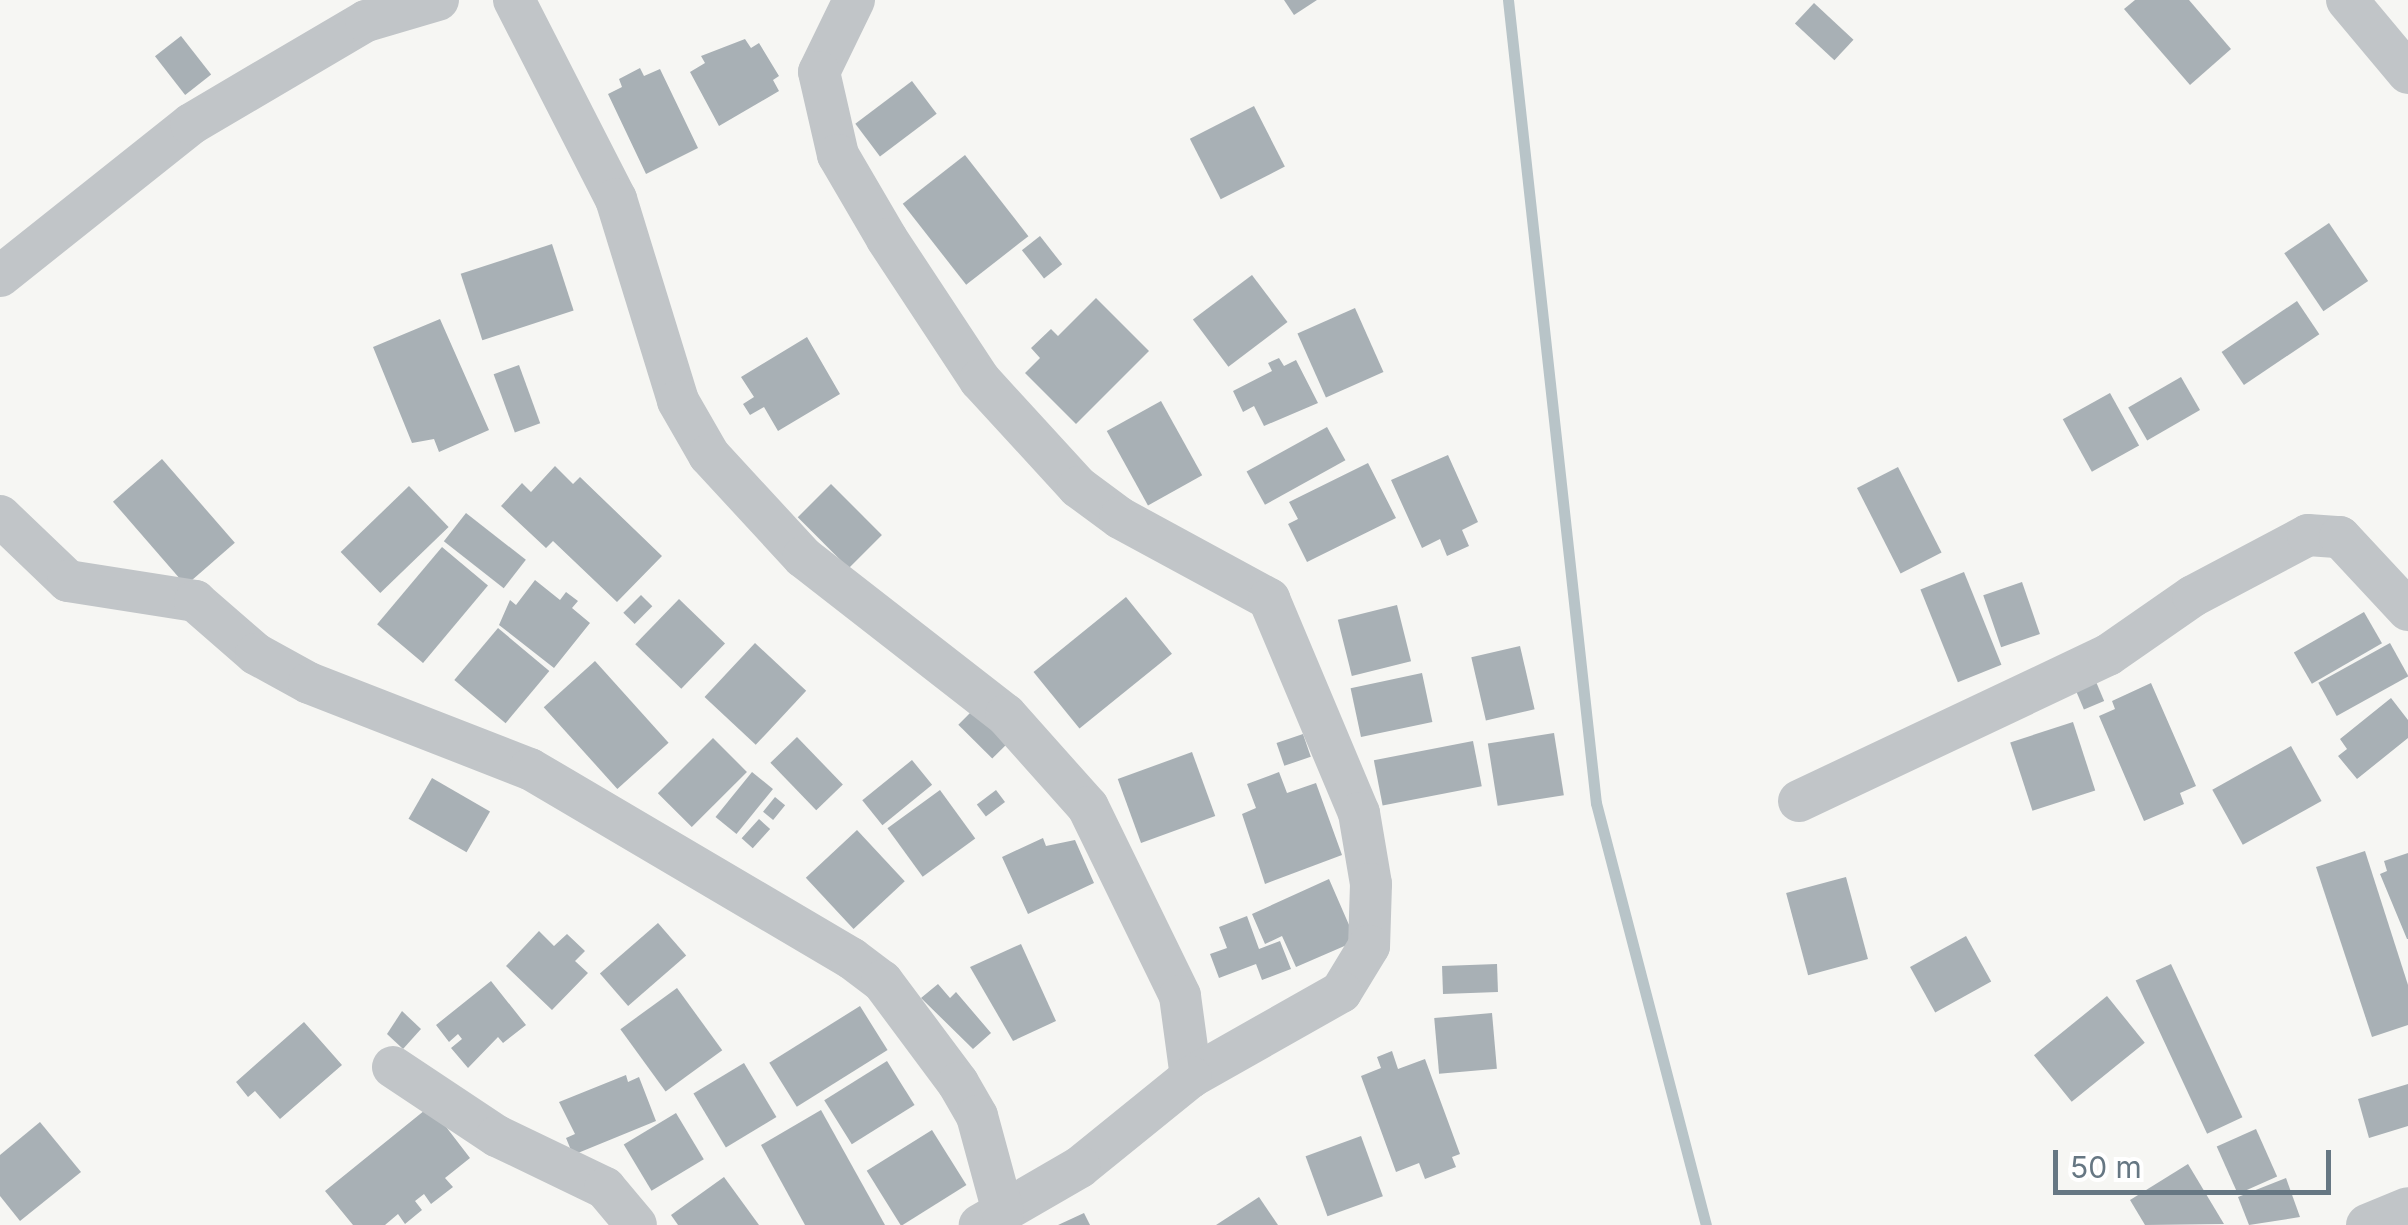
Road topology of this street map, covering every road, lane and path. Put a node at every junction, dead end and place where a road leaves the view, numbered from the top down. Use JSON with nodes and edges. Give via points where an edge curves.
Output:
{"nodes":[{"id":1,"x":438,"y":0,"type":"edge"},
{"id":2,"x":514,"y":0,"type":"edge"},
{"id":3,"x":854,"y":0,"type":"edge"},
{"id":4,"x":2347,"y":0,"type":"edge"},
{"id":5,"x":2408,"y":73,"type":"edge"},
{"id":6,"x":0,"y":276,"type":"edge"},
{"id":7,"x":0,"y":516,"type":"edge"},
{"id":8,"x":2408,"y":610,"type":"edge"},
{"id":9,"x":1799,"y":801,"type":"dead end"},
{"id":10,"x":392,"y":1066,"type":"dead end"},
{"id":11,"x":1191,"y":1076,"type":"junction"},
{"id":12,"x":2408,"y":1208,"type":"edge"},
{"id":13,"x":992,"y":1219,"type":"edge"},
{"id":14,"x":636,"y":1225,"type":"edge"},
{"id":15,"x":2367,"y":1225,"type":"edge"}],
"edges":[{"from":1,"to":6,"type":"street","via":[[366,21],[190,124]]},
{"from":2,"to":11,"type":"street","via":[[616,199],[678,401],[709,456],[803,557],[1006,715],[1088,807],[1180,996]]},
{"from":3,"to":11,"type":"street","via":[[819,72],[838,155],[948,339],[1078,487],[1120,518],[1269,599],[1359,813],[1372,884],[1369,946],[1355,973],[1310,1015]]},
{"from":4,"to":5,"type":"street"},
{"from":7,"to":13,"type":"street","via":[[68,580],[195,601],[256,654],[310,684],[530,769],[851,958],[895,996],[977,1116]]},
{"from":8,"to":9,"type":"street","via":[[2340,537],[2308,535],[2194,596],[2108,656]]},
{"from":10,"to":14,"type":"street","via":[[498,1136],[605,1188]]},
{"from":11,"to":13,"type":"street","via":[[1080,1167]]},
{"from":12,"to":15,"type":"street"}]}
